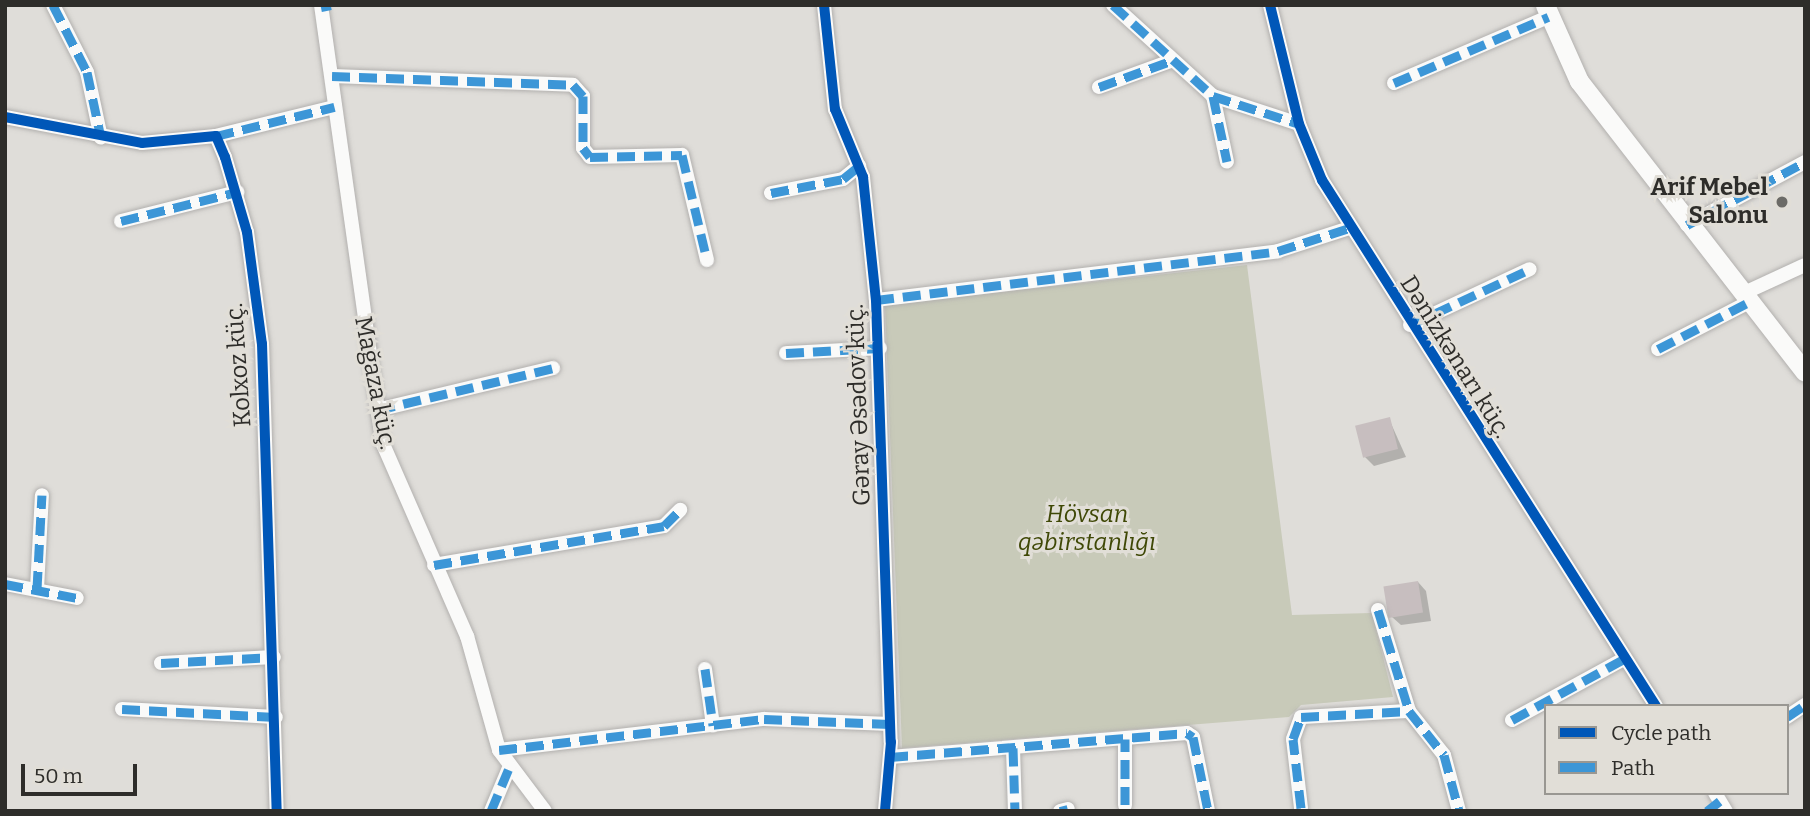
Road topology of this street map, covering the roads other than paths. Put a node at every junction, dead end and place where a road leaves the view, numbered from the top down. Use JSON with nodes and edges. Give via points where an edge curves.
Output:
{"nodes":[{"id":1,"x":53,"y":5,"type":"edge"},
{"id":2,"x":824,"y":5,"type":"edge"},
{"id":3,"x":1112,"y":5,"type":"edge"},
{"id":4,"x":1270,"y":5,"type":"edge"},
{"id":5,"x":325,"y":6,"type":"edge"},
{"id":6,"x":1546,"y":11,"type":"edge"},
{"id":7,"x":1171,"y":61,"type":"junction"},
{"id":8,"x":332,"y":76,"type":"junction"},
{"id":9,"x":1394,"y":83,"type":"dead end"},
{"id":10,"x":1099,"y":87,"type":"dead end"},
{"id":11,"x":1213,"y":96,"type":"junction"},
{"id":12,"x":334,"y":107,"type":"junction"},
{"id":13,"x":5,"y":117,"type":"edge"},
{"id":14,"x":1299,"y":124,"type":"junction"},
{"id":15,"x":216,"y":136,"type":"junction"},
{"id":16,"x":101,"y":138,"type":"junction"},
{"id":17,"x":1227,"y":162,"type":"dead end"},
{"id":18,"x":1805,"y":162,"type":"edge"},
{"id":19,"x":859,"y":166,"type":"junction"},
{"id":20,"x":237,"y":192,"type":"junction"},
{"id":21,"x":771,"y":193,"type":"dead end"},
{"id":22,"x":121,"y":221,"type":"dead end"},
{"id":23,"x":1687,"y":225,"type":"junction"},
{"id":24,"x":1349,"y":228,"type":"junction"},
{"id":25,"x":708,"y":260,"type":"dead end"},
{"id":26,"x":1805,"y":265,"type":"edge"},
{"id":27,"x":1530,"y":269,"type":"dead end"},
{"id":28,"x":1746,"y":298,"type":"junction"},
{"id":29,"x":876,"y":300,"type":"junction"},
{"id":30,"x":1410,"y":325,"type":"junction"},
{"id":31,"x":880,"y":348,"type":"junction"},
{"id":32,"x":1658,"y":349,"type":"dead end"},
{"id":33,"x":786,"y":353,"type":"dead end"},
{"id":34,"x":553,"y":368,"type":"dead end"},
{"id":35,"x":1805,"y":372,"type":"edge"},
{"id":36,"x":377,"y":410,"type":"junction"},
{"id":37,"x":42,"y":495,"type":"dead end"},
{"id":38,"x":680,"y":510,"type":"dead end"},
{"id":39,"x":435,"y":565,"type":"junction"},
{"id":40,"x":5,"y":584,"type":"edge"},
{"id":41,"x":37,"y":589,"type":"junction"},
{"id":42,"x":77,"y":598,"type":"dead end"},
{"id":43,"x":1378,"y":610,"type":"dead end"},
{"id":44,"x":274,"y":657,"type":"junction"},
{"id":45,"x":1624,"y":659,"type":"junction"},
{"id":46,"x":161,"y":663,"type":"dead end"},
{"id":47,"x":705,"y":669,"type":"dead end"},
{"id":48,"x":1655,"y":704,"type":"edge"},
{"id":49,"x":1805,"y":705,"type":"edge"},
{"id":50,"x":122,"y":709,"type":"dead end"},
{"id":51,"x":1409,"y":710,"type":"junction"},
{"id":52,"x":1789,"y":716,"type":"edge"},
{"id":53,"x":276,"y":717,"type":"junction"},
{"id":54,"x":1511,"y":720,"type":"dead end"},
{"id":55,"x":890,"y":724,"type":"junction"},
{"id":56,"x":713,"y":725,"type":"junction"},
{"id":57,"x":1125,"y":739,"type":"junction"},
{"id":58,"x":1013,"y":748,"type":"junction"},
{"id":59,"x":499,"y":750,"type":"junction"},
{"id":60,"x":890,"y":757,"type":"junction"},
{"id":61,"x":509,"y":768,"type":"junction"},
{"id":62,"x":1720,"y":802,"type":"edge"},
{"id":63,"x":1125,"y":805,"type":"dead end"},
{"id":64,"x":1301,"y":808,"type":"dead end"},
{"id":65,"x":277,"y":811,"type":"edge"},
{"id":66,"x":491,"y":811,"type":"edge"},
{"id":67,"x":545,"y":811,"type":"edge"},
{"id":68,"x":885,"y":811,"type":"edge"},
{"id":69,"x":1015,"y":811,"type":"edge"},
{"id":70,"x":1208,"y":811,"type":"edge"},
{"id":71,"x":1459,"y":811,"type":"edge"},
{"id":72,"x":1707,"y":811,"type":"edge"}],
"edges":[{"from":1,"to":16,"type":"street","via":[[87,72]]},
{"from":2,"to":19,"type":"street","name":"Gəray Əsədov küç.","via":[[835,109]]},
{"from":3,"to":7,"type":"street"},
{"from":4,"to":14,"type":"street","name":"Dənizkənarı küç."},
{"from":5,"to":8,"type":"street","name":"Mağaza küç."},
{"from":6,"to":9,"type":"street"},
{"from":6,"to":23,"type":"main road","via":[[1580,81]]},
{"from":7,"to":10,"type":"street"},
{"from":7,"to":11,"type":"street"},
{"from":8,"to":12,"type":"street","name":"Mağaza küç."},
{"from":8,"to":25,"type":"street","via":[[573,85],[583,96],[583,148],[590,157],[682,155]]},
{"from":11,"to":14,"type":"street"},
{"from":11,"to":17,"type":"street"},
{"from":12,"to":15,"type":"street"},
{"from":12,"to":36,"type":"street","name":"Mağaza küç."},
{"from":13,"to":16,"type":"street"},
{"from":14,"to":24,"type":"street","name":"Dənizkənarı küç."},
{"from":15,"to":16,"type":"street","via":[[142,143]]},
{"from":15,"to":20,"type":"street","name":"Kolxoz küç."},
{"from":18,"to":23,"type":"street"},
{"from":19,"to":21,"type":"street","via":[[843,179]]},
{"from":19,"to":29,"type":"street","name":"Gəray Əsədov küç."},
{"from":20,"to":22,"type":"street"},
{"from":20,"to":44,"type":"street","name":"Kolxoz küç.","via":[[262,344]]},
{"from":23,"to":28,"type":"main road"},
{"from":24,"to":29,"type":"street","via":[[1278,251]]},
{"from":24,"to":30,"type":"street","name":"Dənizkənarı küç."},
{"from":26,"to":28,"type":"street"},
{"from":27,"to":30,"type":"street"},
{"from":28,"to":32,"type":"street"},
{"from":28,"to":35,"type":"main road"},
{"from":29,"to":31,"type":"street","name":"Gəray Əsədov küç."},
{"from":30,"to":45,"type":"street","name":"Dənizkənarı küç."},
{"from":31,"to":33,"type":"street"},
{"from":31,"to":55,"type":"street","name":"Gəray Əsədov küç."},
{"from":34,"to":36,"type":"street"},
{"from":36,"to":39,"type":"street","name":"Mağaza küç.","via":[[383,444]]},
{"from":37,"to":41,"type":"street"},
{"from":38,"to":39,"type":"street","via":[[664,526]]},
{"from":39,"to":59,"type":"street","name":"Mağaza küç.","via":[[467,636]]},
{"from":40,"to":41,"type":"street"},
{"from":41,"to":42,"type":"street"},
{"from":43,"to":51,"type":"street"},
{"from":44,"to":46,"type":"street"},
{"from":44,"to":53,"type":"street","name":"Kolxoz küç."},
{"from":45,"to":48,"type":"street","name":"Dənizkənarı küç."},
{"from":45,"to":54,"type":"street"},
{"from":47,"to":56,"type":"street"},
{"from":49,"to":52,"type":"street"},
{"from":50,"to":53,"type":"street"},
{"from":51,"to":64,"type":"street","via":[[1301,717],[1293,739]]},
{"from":51,"to":71,"type":"street","via":[[1444,755]]},
{"from":53,"to":65,"type":"street","name":"Kolxoz küç."},
{"from":55,"to":56,"type":"street","via":[[764,719]]},
{"from":55,"to":60,"type":"street","name":"Gəray Əsədov küç."},
{"from":56,"to":59,"type":"street"},
{"from":57,"to":58,"type":"street"},
{"from":57,"to":63,"type":"street"},
{"from":57,"to":70,"type":"street","via":[[1193,737]]},
{"from":58,"to":60,"type":"street"},
{"from":58,"to":69,"type":"street"},
{"from":59,"to":61,"type":"street","name":"Mağaza küç."},
{"from":60,"to":68,"type":"street","name":"Gəray Əsədov küç."},
{"from":61,"to":66,"type":"street"},
{"from":61,"to":67,"type":"street","name":"Mağaza küç."},
{"from":62,"to":72,"type":"street"}]}
